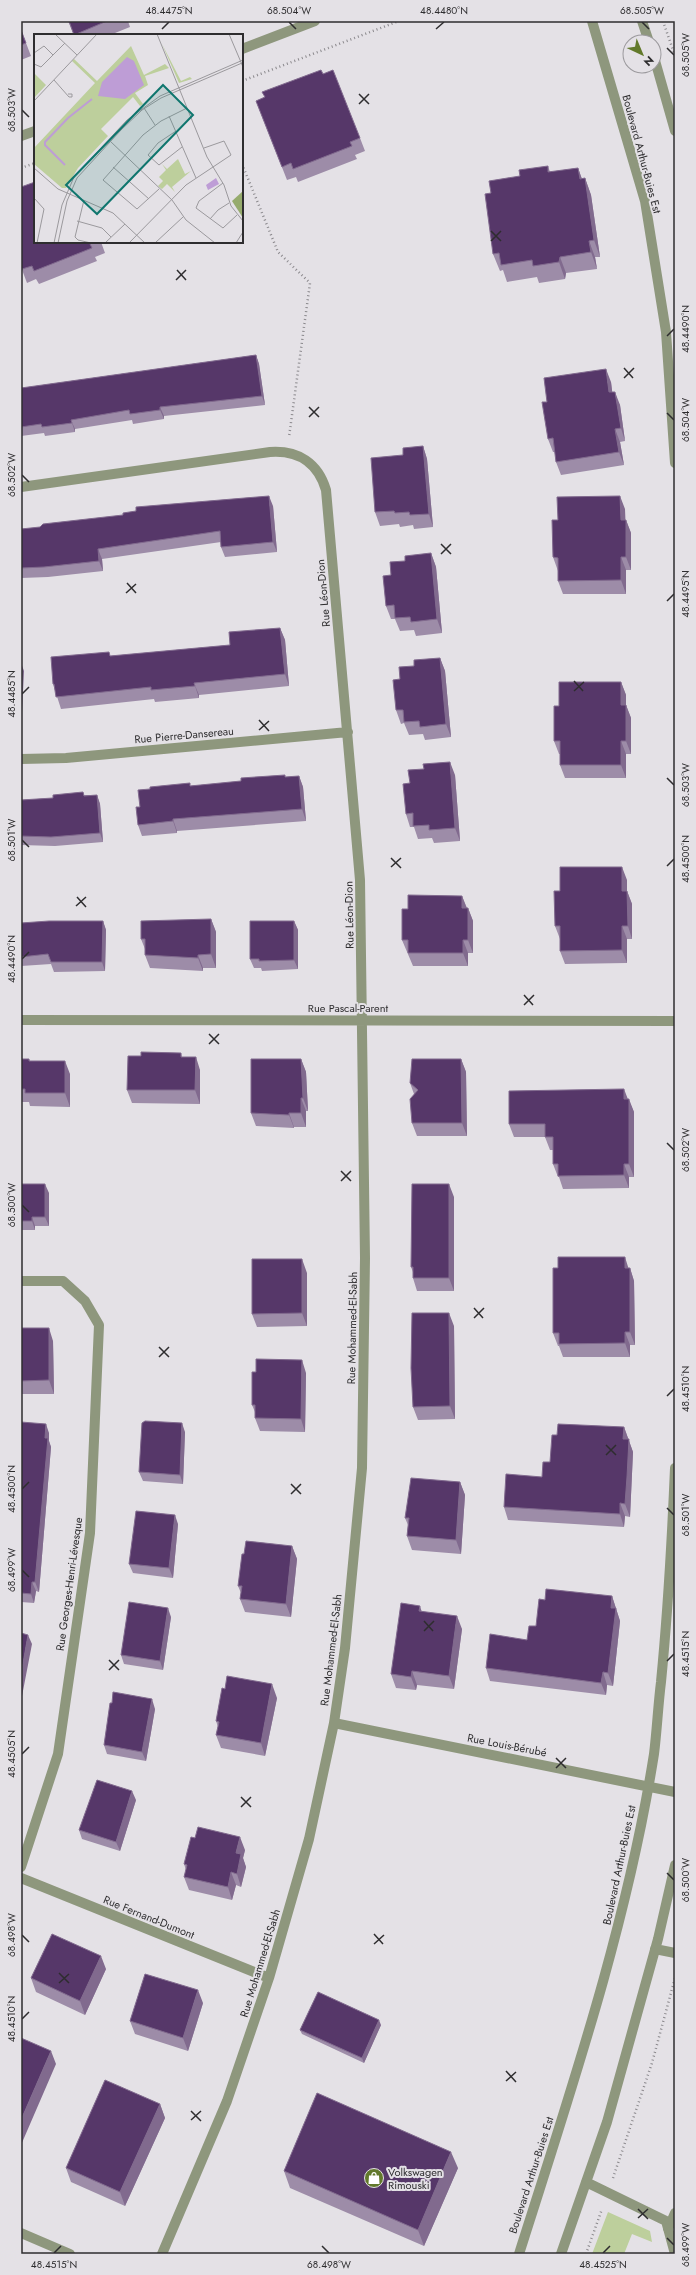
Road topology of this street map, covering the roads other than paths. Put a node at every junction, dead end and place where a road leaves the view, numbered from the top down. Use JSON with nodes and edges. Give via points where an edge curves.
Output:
{"nodes":[{"id":1,"x":313,"y":21,"type":"edge"},
{"id":2,"x":592,"y":21,"type":"edge"},
{"id":3,"x":642,"y":21,"type":"edge"},
{"id":4,"x":646,"y":34,"type":"edge"},
{"id":5,"x":243,"y":50,"type":"edge"},
{"id":6,"x":659,"y":74,"type":"edge"},
{"id":7,"x":34,"y":131,"type":"edge"},
{"id":8,"x":675,"y":131,"type":"edge"},
{"id":9,"x":21,"y":136,"type":"edge"},
{"id":10,"x":675,"y":463,"type":"edge"},
{"id":11,"x":21,"y":487,"type":"edge"},
{"id":12,"x":348,"y":732,"type":"junction"},
{"id":13,"x":21,"y":759,"type":"edge"},
{"id":14,"x":21,"y":1020,"type":"edge"},
{"id":15,"x":363,"y":1020,"type":"junction"},
{"id":16,"x":675,"y":1021,"type":"edge"},
{"id":17,"x":21,"y":1281,"type":"edge"},
{"id":18,"x":675,"y":1468,"type":"edge"},
{"id":19,"x":334,"y":1723,"type":"junction"},
{"id":20,"x":648,"y":1786,"type":"junction"},
{"id":21,"x":675,"y":1792,"type":"edge"},
{"id":22,"x":675,"y":1865,"type":"edge"},
{"id":23,"x":21,"y":1867,"type":"edge"},
{"id":24,"x":21,"y":1878,"type":"edge"},
{"id":25,"x":655,"y":1949,"type":"junction"},
{"id":26,"x":675,"y":1953,"type":"edge"},
{"id":27,"x":269,"y":1978,"type":"junction"},
{"id":28,"x":586,"y":2182,"type":"junction"},
{"id":29,"x":675,"y":2213,"type":"edge"},
{"id":30,"x":668,"y":2229,"type":"junction"},
{"id":31,"x":21,"y":2233,"type":"edge"},
{"id":32,"x":50,"y":2250,"type":"edge"},
{"id":33,"x":70,"y":2254,"type":"edge"},
{"id":34,"x":162,"y":2254,"type":"edge"},
{"id":35,"x":519,"y":2254,"type":"edge"},
{"id":36,"x":561,"y":2254,"type":"edge"},
{"id":37,"x":675,"y":2254,"type":"edge"}],
"edges":[{"from":1,"to":5,"type":"street"},
{"from":2,"to":10,"type":"street","name":"Boulevard Arthur-Buies Est","via":[[645,201],[666,332]]},
{"from":3,"to":4,"type":"street"},
{"from":6,"to":8,"type":"street"},
{"from":7,"to":9,"type":"street"},
{"from":11,"to":12,"type":"street","name":"Rue Léon-Dion","via":[[270,452],[287,452],[308,461],[317,470],[326,490]]},
{"from":12,"to":13,"type":"street","name":"Rue Pierre-Dansereau","via":[[66,758]]},
{"from":12,"to":15,"type":"street","name":"Rue Léon-Dion","via":[[360,880]]},
{"from":14,"to":15,"type":"street","name":"Rue Pascal-Parent"},
{"from":15,"to":16,"type":"street","name":"Rue Pascal-Parent"},
{"from":15,"to":19,"type":"street","name":"Rue Mohammed-El-Sabh","via":[[365,1258],[362,1468],[345,1648]]},
{"from":17,"to":23,"type":"street","name":"Rue Georges-Henri-Lévesque","via":[[63,1281],[85,1301],[99,1326],[90,1533],[58,1754]]},
{"from":18,"to":20,"type":"street","name":"Boulevard Arthur-Buies Est","via":[[669,1602],[654,1752]]},
{"from":19,"to":20,"type":"street","name":"Rue Louis-Bérubé"},
{"from":19,"to":27,"type":"street","name":"Rue Mohammed-El-Sabh","via":[[309,1840]]},
{"from":20,"to":21,"type":"street","name":"Rue Louis-Bérubé"},
{"from":20,"to":35,"type":"street","name":"Boulevard Arthur-Buies Est","via":[[619,1922]]},
{"from":22,"to":25,"type":"street"},
{"from":24,"to":27,"type":"street","name":"Rue Fernand-Dumont"},
{"from":25,"to":26,"type":"street"},
{"from":25,"to":28,"type":"street","via":[[607,2122]]},
{"from":27,"to":34,"type":"street","name":"Rue Mohammed-El-Sabh","via":[[227,2101]]},
{"from":28,"to":30,"type":"street","via":[[666,2221]]},
{"from":28,"to":36,"type":"street"},
{"from":29,"to":30,"type":"street"},
{"from":30,"to":37,"type":"street"},
{"from":31,"to":32,"type":"street"},
{"from":32,"to":33,"type":"street"}]}
